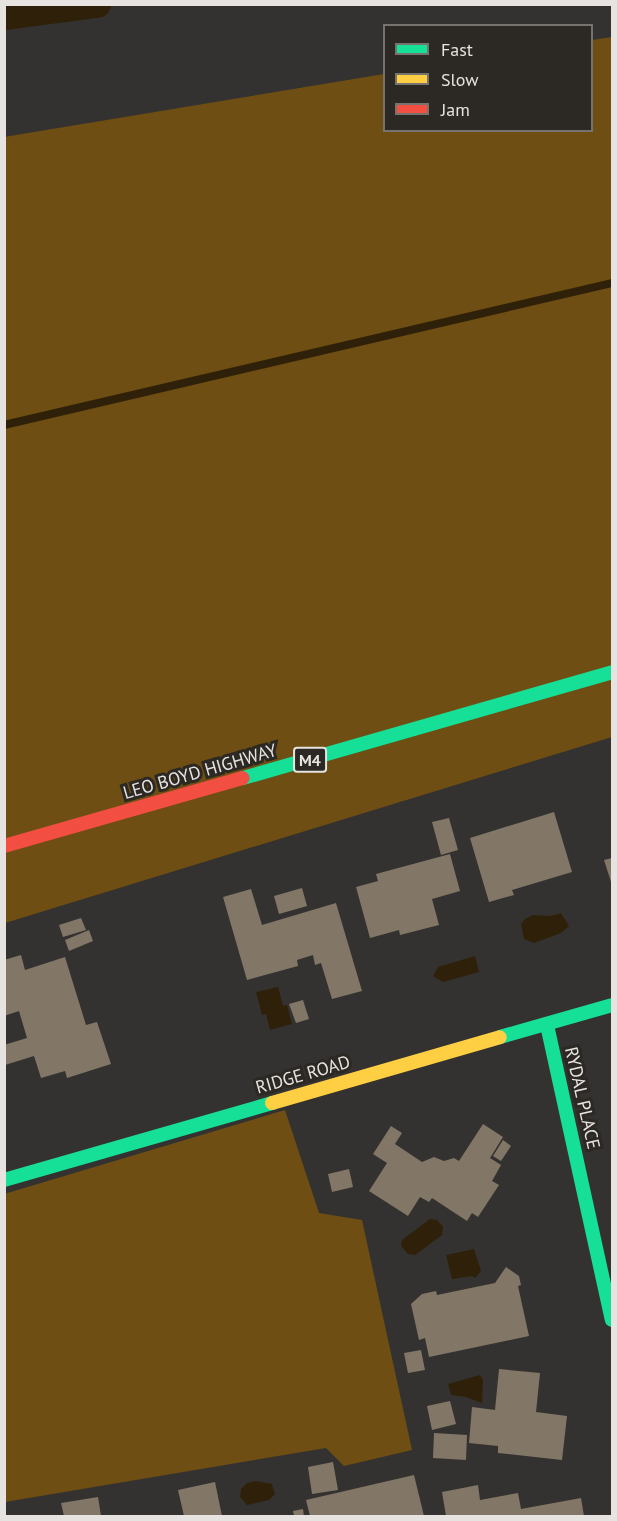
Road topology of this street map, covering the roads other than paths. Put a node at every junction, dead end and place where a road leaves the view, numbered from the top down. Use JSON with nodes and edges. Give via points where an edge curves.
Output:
{"nodes":[{"id":1,"x":612,"y":672,"type":"edge"},
{"id":2,"x":4,"y":846,"type":"edge"},
{"id":3,"x":612,"y":1005,"type":"edge"},
{"id":4,"x":547,"y":1024,"type":"junction"},
{"id":5,"x":4,"y":1180,"type":"edge"},
{"id":6,"x":612,"y":1320,"type":"edge"}],
"edges":[{"from":1,"to":2,"type":"main road","name":"LEO BOYD HIGHWAY","number":"M4"},
{"from":3,"to":4,"type":"main road","name":"RIDGE ROAD"},
{"from":4,"to":5,"type":"main road","name":"RIDGE ROAD"},
{"from":4,"to":6,"type":"main road","name":"RYDAL PLACE"}]}
